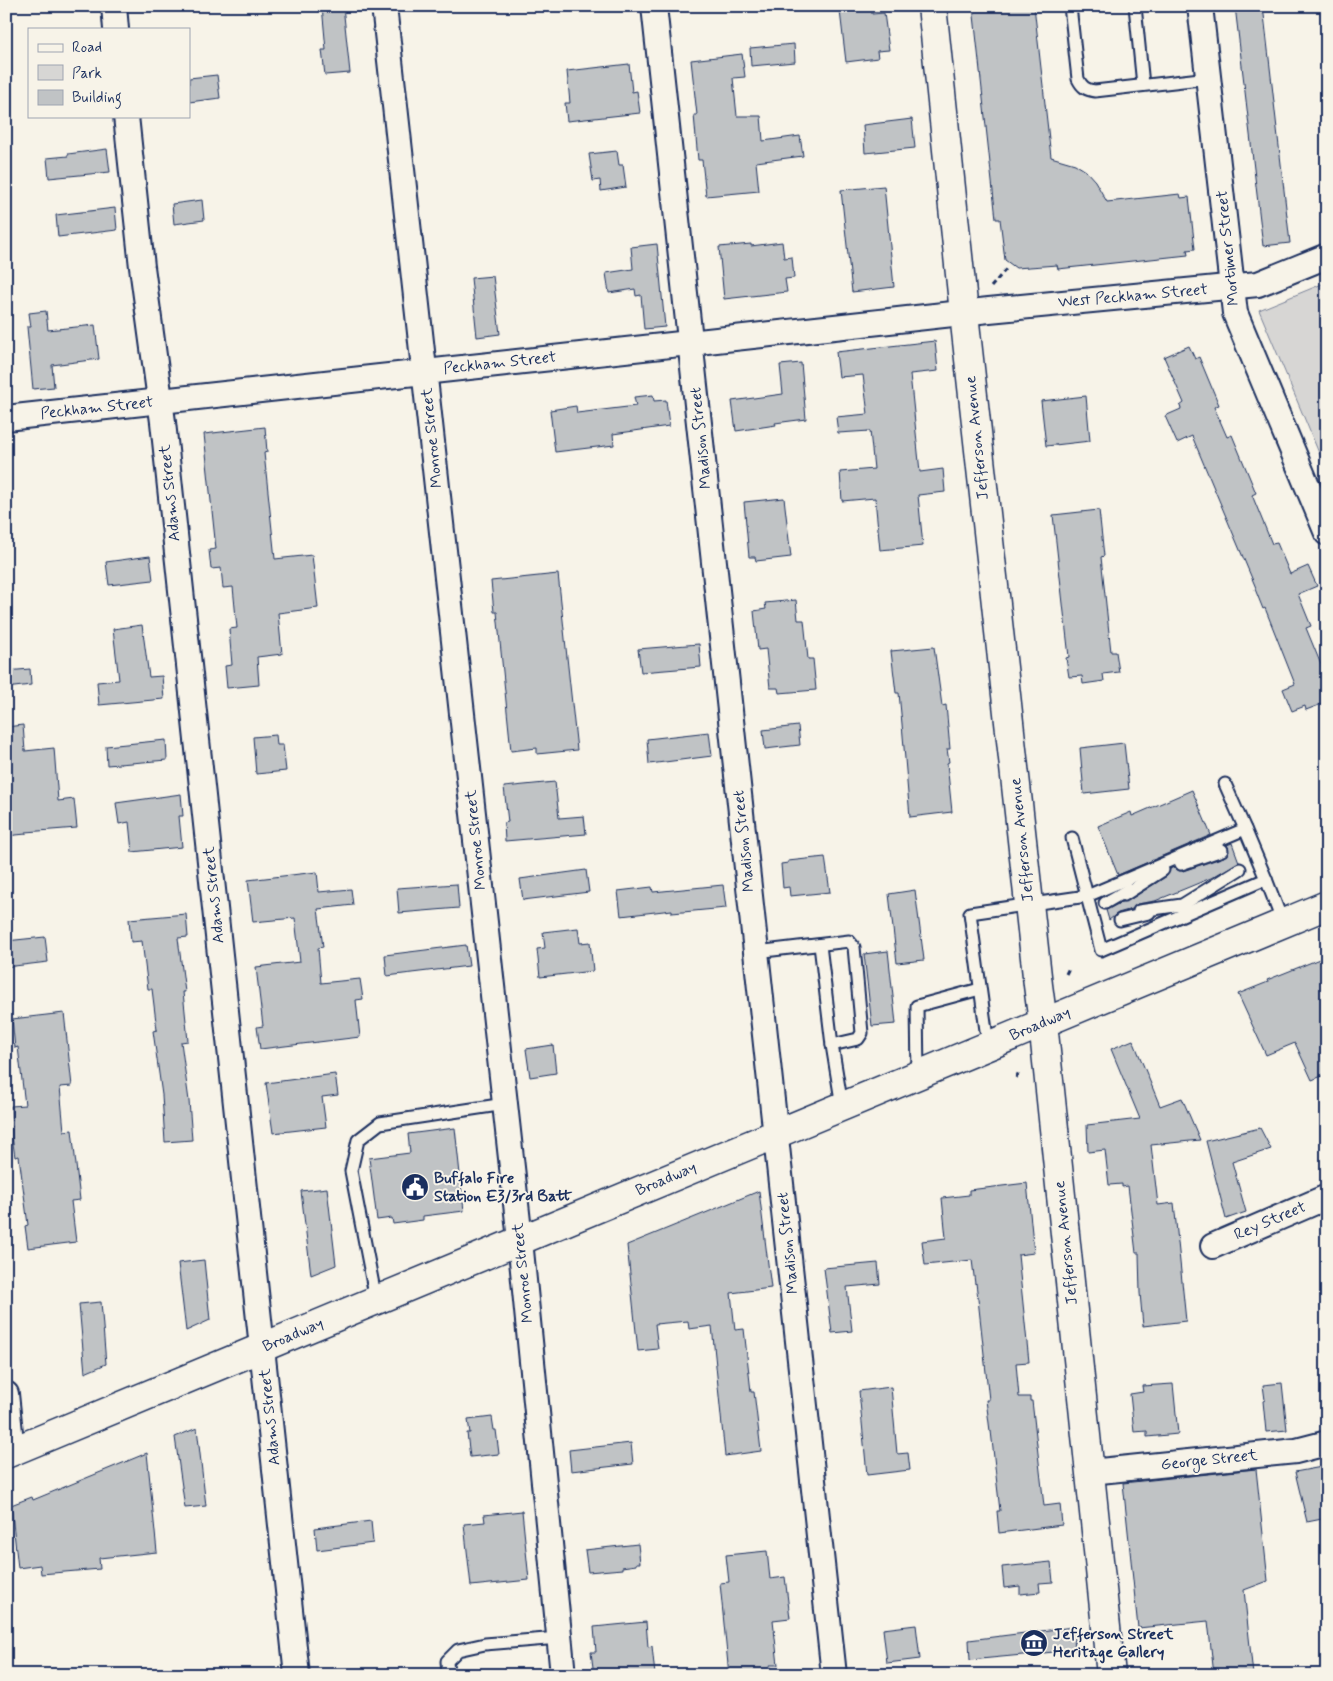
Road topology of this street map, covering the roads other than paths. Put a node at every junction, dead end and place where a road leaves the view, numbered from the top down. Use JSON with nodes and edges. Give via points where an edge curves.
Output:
{"nodes":[{"id":1,"x":114,"y":6,"type":"edge"},
{"id":2,"x":384,"y":6,"type":"edge"},
{"id":3,"x":654,"y":6,"type":"edge"},
{"id":4,"x":932,"y":6,"type":"edge"},
{"id":5,"x":1070,"y":6,"type":"edge"},
{"id":6,"x":1135,"y":6,"type":"edge"},
{"id":7,"x":1200,"y":6,"type":"edge"},
{"id":8,"x":116,"y":28,"type":"edge"},
{"id":9,"x":1208,"y":78,"type":"junction"},
{"id":10,"x":1143,"y":85,"type":"junction"},
{"id":11,"x":126,"y":118,"type":"edge"},
{"id":12,"x":1327,"y":256,"type":"edge"},
{"id":13,"x":1232,"y":287,"type":"junction"},
{"id":14,"x":964,"y":313,"type":"junction"},
{"id":15,"x":690,"y":342,"type":"junction"},
{"id":16,"x":425,"y":372,"type":"junction"},
{"id":17,"x":160,"y":402,"type":"junction"},
{"id":18,"x":6,"y":418,"type":"edge"},
{"id":19,"x":1327,"y":533,"type":"edge"},
{"id":20,"x":1225,"y":784,"type":"dead end"},
{"id":21,"x":1245,"y":830,"type":"junction"},
{"id":22,"x":1072,"y":838,"type":"dead end"},
{"id":23,"x":1222,"y":850,"type":"dead end"},
{"id":24,"x":1202,"y":860,"type":"dead end"},
{"id":25,"x":1240,"y":869,"type":"dead end"},
{"id":26,"x":1166,"y":870,"type":"junction"},
{"id":27,"x":1218,"y":877,"type":"dead end"},
{"id":28,"x":1266,"y":879,"type":"junction"},
{"id":29,"x":1146,"y":886,"type":"dead end"},
{"id":30,"x":1191,"y":890,"type":"dead end"},
{"id":31,"x":1124,"y":895,"type":"dead end"},
{"id":32,"x":1087,"y":896,"type":"junction"},
{"id":33,"x":1164,"y":901,"type":"dead end"},
{"id":34,"x":1105,"y":903,"type":"dead end"},
{"id":35,"x":1030,"y":904,"type":"junction"},
{"id":36,"x":1327,"y":905,"type":"edge"},
{"id":37,"x":1184,"y":909,"type":"junction"},
{"id":38,"x":1139,"y":911,"type":"dead end"},
{"id":39,"x":1120,"y":920,"type":"dead end"},
{"id":40,"x":1283,"y":923,"type":"junction"},
{"id":41,"x":820,"y":945,"type":"junction"},
{"id":42,"x":756,"y":952,"type":"junction"},
{"id":43,"x":980,"y":989,"type":"junction"},
{"id":44,"x":1044,"y":1023,"type":"junction"},
{"id":45,"x":832,"y":1044,"type":"junction"},
{"id":46,"x":988,"y":1046,"type":"junction"},
{"id":47,"x":918,"y":1075,"type":"junction"},
{"id":48,"x":505,"y":1104,"type":"junction"},
{"id":49,"x":842,"y":1106,"type":"junction"},
{"id":50,"x":776,"y":1134,"type":"junction"},
{"id":51,"x":1327,"y":1197,"type":"edge"},
{"id":52,"x":520,"y":1240,"type":"junction"},
{"id":53,"x":1213,"y":1246,"type":"dead end"},
{"id":54,"x":376,"y":1300,"type":"junction"},
{"id":55,"x":263,"y":1347,"type":"junction"},
{"id":56,"x":6,"y":1394,"type":"edge"},
{"id":57,"x":1327,"y":1443,"type":"edge"},
{"id":58,"x":9,"y":1452,"type":"edge"},
{"id":59,"x":1090,"y":1472,"type":"junction"},
{"id":60,"x":559,"y":1638,"type":"junction"},
{"id":61,"x":297,"y":1675,"type":"edge"},
{"id":62,"x":448,"y":1675,"type":"edge"},
{"id":63,"x":563,"y":1675,"type":"edge"},
{"id":64,"x":834,"y":1675,"type":"edge"},
{"id":65,"x":1111,"y":1675,"type":"edge"}],
"edges":[{"from":1,"to":8,"type":"street"},
{"from":2,"to":16,"type":"street","name":"Monroe Street"},
{"from":3,"to":15,"type":"street","name":"Madison Street"},
{"from":4,"to":14,"type":"street","name":"Jefferson Avenue"},
{"from":5,"to":10,"type":"lane","via":[[1078,79],[1082,86],[1095,91]]},
{"from":6,"to":10,"type":"lane"},
{"from":7,"to":9,"type":"street","name":"Mortimer Street"},
{"from":9,"to":10,"type":"lane"},
{"from":9,"to":13,"type":"street","name":"Mortimer Street"},
{"from":11,"to":17,"type":"street","name":"Adams Street"},
{"from":12,"to":13,"type":"street","name":"West Peckham Street","via":[[1258,284]]},
{"from":13,"to":14,"type":"street","name":"West Peckham Street"},
{"from":13,"to":19,"type":"street","name":"Mortimer Street","via":[[1236,314]]},
{"from":14,"to":15,"type":"street","name":"Peckham Street"},
{"from":14,"to":35,"type":"street","name":"Jefferson Avenue"},
{"from":15,"to":16,"type":"street","name":"Peckham Street"},
{"from":15,"to":42,"type":"street","name":"Madison Street"},
{"from":16,"to":17,"type":"street","name":"Peckham Street"},
{"from":16,"to":48,"type":"street","name":"Monroe Street"},
{"from":17,"to":18,"type":"street","name":"Peckham Street"},
{"from":17,"to":55,"type":"street","name":"Adams Street"},
{"from":20,"to":21,"type":"lane"},
{"from":21,"to":26,"type":"lane"},
{"from":21,"to":28,"type":"lane"},
{"from":22,"to":32,"type":"lane"},
{"from":23,"to":26,"type":"lane"},
{"from":24,"to":26,"type":"lane"},
{"from":25,"to":37,"type":"lane"},
{"from":26,"to":29,"type":"lane"},
{"from":26,"to":31,"type":"lane"},
{"from":26,"to":32,"type":"lane"},
{"from":26,"to":34,"type":"lane"},
{"from":27,"to":37,"type":"lane"},
{"from":28,"to":37,"type":"lane"},
{"from":28,"to":40,"type":"lane"},
{"from":30,"to":37,"type":"lane"},
{"from":32,"to":35,"type":"lane"},
{"from":32,"to":37,"type":"lane","via":[[1101,950]]},
{"from":33,"to":37,"type":"lane"},
{"from":35,"to":43,"type":"lane","via":[[970,913]]},
{"from":35,"to":44,"type":"street","name":"Jefferson Avenue"},
{"from":36,"to":40,"type":"street","name":"Broadway"},
{"from":37,"to":38,"type":"lane"},
{"from":37,"to":39,"type":"lane"},
{"from":40,"to":44,"type":"street","name":"Broadway"},
{"from":41,"to":42,"type":"lane"},
{"from":41,"to":45,"type":"lane"},
{"from":41,"to":45,"type":"lane","via":[[849,941],[854,947],[862,1033],[858,1039]]},
{"from":42,"to":50,"type":"street","name":"Madison Street"},
{"from":43,"to":46,"type":"lane"},
{"from":43,"to":47,"type":"lane","via":[[917,1006]]},
{"from":44,"to":46,"type":"street","name":"Broadway"},
{"from":44,"to":59,"type":"street","name":"Jefferson Avenue"},
{"from":45,"to":49,"type":"lane"},
{"from":46,"to":47,"type":"street","name":"Broadway"},
{"from":47,"to":49,"type":"street","name":"Broadway"},
{"from":48,"to":52,"type":"street","name":"Monroe Street"},
{"from":48,"to":54,"type":"lane","via":[[380,1123],[358,1140],[351,1171]]},
{"from":49,"to":50,"type":"street","name":"Broadway"},
{"from":50,"to":52,"type":"street","name":"Broadway"},
{"from":50,"to":64,"type":"street","name":"Madison Street"},
{"from":51,"to":53,"type":"street","name":"Rey Street"},
{"from":52,"to":54,"type":"street","name":"Broadway"},
{"from":52,"to":60,"type":"street","name":"Monroe Street"},
{"from":54,"to":55,"type":"street","name":"Broadway"},
{"from":55,"to":58,"type":"street","name":"Broadway"},
{"from":55,"to":61,"type":"street","name":"Adams Street"},
{"from":56,"to":58,"type":"street"},
{"from":57,"to":59,"type":"street","name":"George Street","via":[[1296,1451]]},
{"from":59,"to":65,"type":"street","name":"Jefferson Avenue"},
{"from":60,"to":62,"type":"lane","via":[[485,1644],[458,1650],[447,1661]]},
{"from":60,"to":63,"type":"street","name":"Monroe Street"}]}
